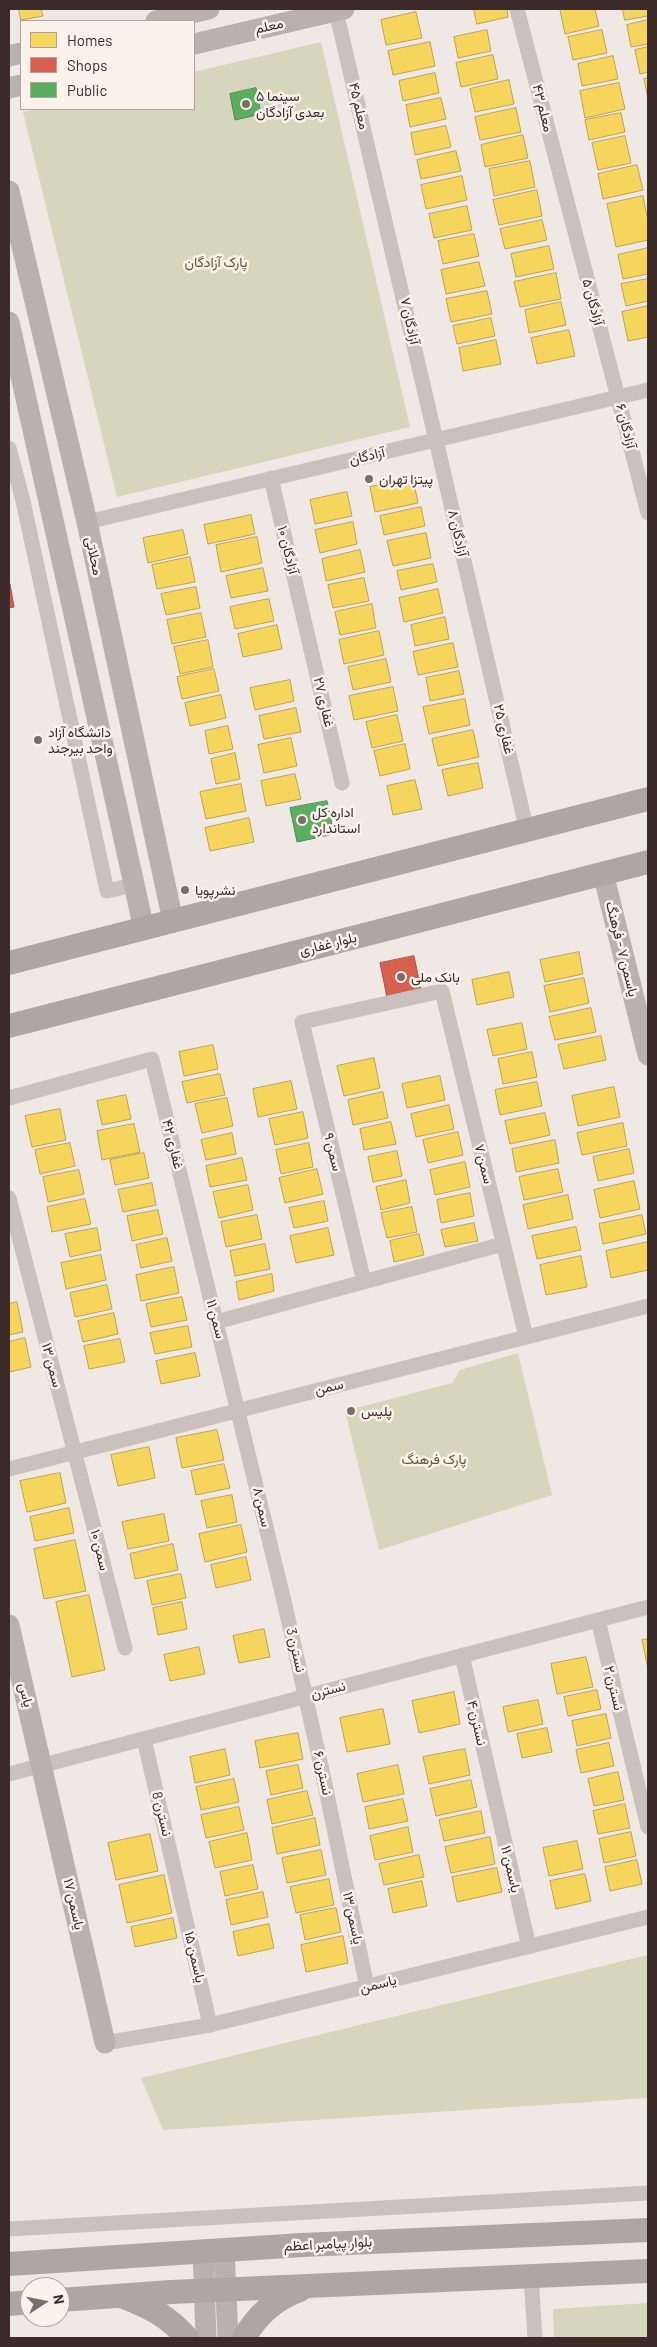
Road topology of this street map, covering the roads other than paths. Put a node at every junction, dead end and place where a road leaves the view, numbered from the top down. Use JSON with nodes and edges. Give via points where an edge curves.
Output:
{"nodes":[{"id":1,"x":209,"y":9,"type":"edge"},
{"id":2,"x":517,"y":9,"type":"edge"},
{"id":3,"x":340,"y":10,"type":"edge"},
{"id":4,"x":160,"y":20,"type":"edge"},
{"id":5,"x":195,"y":44,"type":"edge"},
{"id":6,"x":9,"y":191,"type":"edge"},
{"id":7,"x":381,"y":202,"type":"joint"},
{"id":8,"x":568,"y":206,"type":"joint"},
{"id":9,"x":9,"y":322,"type":"edge"},
{"id":10,"x":648,"y":390,"type":"edge"},
{"id":11,"x":618,"y":397,"type":"junction"},
{"id":12,"x":436,"y":440,"type":"junction"},
{"id":13,"x":9,"y":448,"type":"edge"},
{"id":14,"x":271,"y":478,"type":"junction"},
{"id":15,"x":648,"y":514,"type":"edge"},
{"id":16,"x":87,"y":522,"type":"junction"},
{"id":17,"x":305,"y":621,"type":"joint"},
{"id":18,"x":480,"y":627,"type":"joint"},
{"id":19,"x":92,"y":697,"type":"junction"},
{"id":20,"x":67,"y":702,"type":"junction"},
{"id":21,"x":110,"y":779,"type":"junction"},
{"id":22,"x":342,"y":784,"type":"dead end"},
{"id":23,"x":85,"y":786,"type":"junction"},
{"id":24,"x":648,"y":799,"type":"edge"},
{"id":25,"x":527,"y":831,"type":"junction"},
{"id":26,"x":648,"y":862,"type":"edge"},
{"id":27,"x":604,"y":873,"type":"junction"},
{"id":28,"x":133,"y":885,"type":"junction"},
{"id":29,"x":173,"y":921,"type":"junction"},
{"id":30,"x":144,"y":929,"type":"junction"},
{"id":31,"x":9,"y":963,"type":"edge"},
{"id":32,"x":302,"y":1022,"type":"joint"},
{"id":33,"x":9,"y":1026,"type":"edge"},
{"id":34,"x":648,"y":1055,"type":"edge"},
{"id":35,"x":9,"y":1098,"type":"edge"},
{"id":36,"x":9,"y":1198,"type":"edge"},
{"id":37,"x":194,"y":1228,"type":"joint"},
{"id":38,"x":503,"y":1244,"type":"junction"},
{"id":39,"x":364,"y":1282,"type":"junction"},
{"id":40,"x":648,"y":1306,"type":"edge"},
{"id":41,"x":216,"y":1322,"type":"junction"},
{"id":42,"x":526,"y":1337,"type":"junction"},
{"id":43,"x":239,"y":1410,"type":"junction"},
{"id":44,"x":76,"y":1452,"type":"junction"},
{"id":45,"x":9,"y":1468,"type":"edge"},
{"id":46,"x":285,"y":1604,"type":"joint"},
{"id":47,"x":648,"y":1607,"type":"edge"},
{"id":48,"x":598,"y":1620,"type":"junction"},
{"id":49,"x":9,"y":1625,"type":"edge"},
{"id":50,"x":125,"y":1648,"type":"dead end"},
{"id":51,"x":462,"y":1655,"type":"junction"},
{"id":52,"x":306,"y":1696,"type":"junction"},
{"id":53,"x":144,"y":1739,"type":"junction"},
{"id":54,"x":42,"y":1765,"type":"junction"},
{"id":55,"x":9,"y":1774,"type":"edge"},
{"id":56,"x":493,"y":1791,"type":"joint"},
{"id":57,"x":648,"y":1827,"type":"edge"},
{"id":58,"x":339,"y":1849,"type":"joint"},
{"id":59,"x":180,"y":1888,"type":"joint"},
{"id":60,"x":648,"y":1917,"type":"edge"},
{"id":61,"x":529,"y":1947,"type":"junction"},
{"id":62,"x":367,"y":1987,"type":"junction"},
{"id":63,"x":210,"y":2025,"type":"junction"},
{"id":64,"x":105,"y":2043,"type":"joint"},
{"id":65,"x":648,"y":2193,"type":"edge"},
{"id":66,"x":9,"y":2229,"type":"edge"},
{"id":67,"x":648,"y":2230,"type":"edge"},
{"id":68,"x":214,"y":2250,"type":"junction"},
{"id":69,"x":9,"y":2264,"type":"edge"},
{"id":70,"x":648,"y":2271,"type":"edge"},
{"id":71,"x":531,"y":2276,"type":"junction"},
{"id":72,"x":324,"y":2284,"type":"junction"},
{"id":73,"x":215,"y":2290,"type":"junction"},
{"id":74,"x":118,"y":2295,"type":"junction"},
{"id":75,"x":70,"y":2299,"type":"edge"},
{"id":76,"x":188,"y":2338,"type":"edge"},
{"id":77,"x":206,"y":2338,"type":"edge"},
{"id":78,"x":228,"y":2338,"type":"edge"},
{"id":79,"x":244,"y":2338,"type":"edge"},
{"id":80,"x":535,"y":2338,"type":"edge"}],
"edges":[{"from":1,"to":4,"type":"main road"},
{"from":2,"to":8,"type":"street","name":"معلم ۴۳"},
{"from":3,"to":5,"type":"main road","name":"معلم"},
{"from":3,"to":7,"type":"street","name":"معلم ۴۵"},
{"from":6,"to":16,"type":"main road","name":"محلاتی"},
{"from":7,"to":12,"type":"street","name":"آزادگان ۷"},
{"from":8,"to":11,"type":"street","name":"آزادگان ۵"},
{"from":9,"to":19,"type":"main road"},
{"from":10,"to":11,"type":"street","name":"آزادگان"},
{"from":11,"to":12,"type":"street","name":"آزادگان"},
{"from":11,"to":15,"type":"street","name":"آزادگان ۶"},
{"from":12,"to":14,"type":"street","name":"آزادگان"},
{"from":12,"to":18,"type":"street","name":"آزادگان ۸"},
{"from":13,"to":20,"type":"street"},
{"from":14,"to":16,"type":"street","name":"آزادگان"},
{"from":14,"to":17,"type":"street","name":"آزادگان ۱۰"},
{"from":16,"to":29,"type":"main road","name":"محلاتی"},
{"from":17,"to":22,"type":"street","name":"غفاری ۲۷"},
{"from":18,"to":25,"type":"street","name":"غفاری ۲۵"},
{"from":19,"to":20,"type":"street"},
{"from":19,"to":21,"type":"main road"},
{"from":20,"to":23,"type":"street"},
{"from":21,"to":23,"type":"street"},
{"from":21,"to":28,"type":"main road"},
{"from":23,"to":28,"type":"street","via":[[107,891]]},
{"from":24,"to":25,"type":"main road"},
{"from":25,"to":29,"type":"main road"},
{"from":26,"to":27,"type":"main road","name":"بلوار غفاری"},
{"from":27,"to":33,"type":"main road","name":"بلوار غفاری"},
{"from":27,"to":34,"type":"main road","name":"یاسمن ۷ - فرهنگ"},
{"from":28,"to":30,"type":"main road"},
{"from":29,"to":30,"type":"main road"},
{"from":30,"to":31,"type":"main road"},
{"from":32,"to":38,"type":"street","name":"سمن ۷","via":[[442,991]]},
{"from":32,"to":39,"type":"street","name":"سمن ۹"},
{"from":35,"to":37,"type":"street","name":"غفاری ۴۲","via":[[152,1059]]},
{"from":36,"to":44,"type":"street","name":"سمن ۱۳"},
{"from":37,"to":41,"type":"street","name":"سمن ۱۱"},
{"from":38,"to":39,"type":"street"},
{"from":38,"to":42,"type":"street","name":"سمن ۷"},
{"from":39,"to":41,"type":"street"},
{"from":40,"to":42,"type":"street","name":"سمن"},
{"from":41,"to":43,"type":"street","name":"سمن ۱۱"},
{"from":42,"to":43,"type":"street","name":"سمن"},
{"from":43,"to":44,"type":"street","name":"سمن"},
{"from":43,"to":46,"type":"street","name":"سمن ۸"},
{"from":44,"to":45,"type":"street","name":"سمن"},
{"from":44,"to":50,"type":"street","name":"سمن ۱۰"},
{"from":46,"to":52,"type":"street","name":"نسترن 3"},
{"from":47,"to":48,"type":"street","name":"نسترن"},
{"from":48,"to":51,"type":"street","name":"نسترن"},
{"from":48,"to":57,"type":"street","name":"نسترن ۲"},
{"from":49,"to":54,"type":"main road","name":"یاس"},
{"from":51,"to":52,"type":"street","name":"نسترن"},
{"from":51,"to":56,"type":"street","name":"نسترن ۴"},
{"from":52,"to":53,"type":"street","name":"نسترن"},
{"from":52,"to":58,"type":"street","name":"نسترن ۶"},
{"from":53,"to":54,"type":"street","name":"نسترن"},
{"from":53,"to":59,"type":"street","name":"نسترن 8"},
{"from":54,"to":55,"type":"street","name":"نسترن"},
{"from":54,"to":64,"type":"main road","name":"یاسمن ۱۷"},
{"from":56,"to":61,"type":"street","name":"یاسمن ۱۱"},
{"from":58,"to":62,"type":"street","name":"یاسمن ۱۳"},
{"from":59,"to":63,"type":"street","name":"یاسمن ۱۵"},
{"from":60,"to":61,"type":"street","name":"یاسمن"},
{"from":61,"to":62,"type":"street","name":"یاسمن"},
{"from":62,"to":63,"type":"street","name":"یاسمن"},
{"from":63,"to":64,"type":"street","name":"یاسمن"},
{"from":65,"to":66,"type":"street"},
{"from":67,"to":68,"type":"main road","name":"بلوار پیامبر اعظم"},
{"from":68,"to":69,"type":"main road","name":"بلوار پیامبر اعظم"},
{"from":68,"to":73,"type":"main road"},
{"from":70,"to":71,"type":"main road"},
{"from":71,"to":72,"type":"main road"},
{"from":71,"to":80,"type":"street"},
{"from":72,"to":73,"type":"main road"},
{"from":72,"to":79,"type":"main road","via":[[278,2299],[263,2311]]},
{"from":73,"to":74,"type":"main road"},
{"from":73,"to":77,"type":"main road"},
{"from":73,"to":78,"type":"main road"},
{"from":74,"to":75,"type":"main road"},
{"from":74,"to":76,"type":"main road","via":[[166,2316]]}]}
